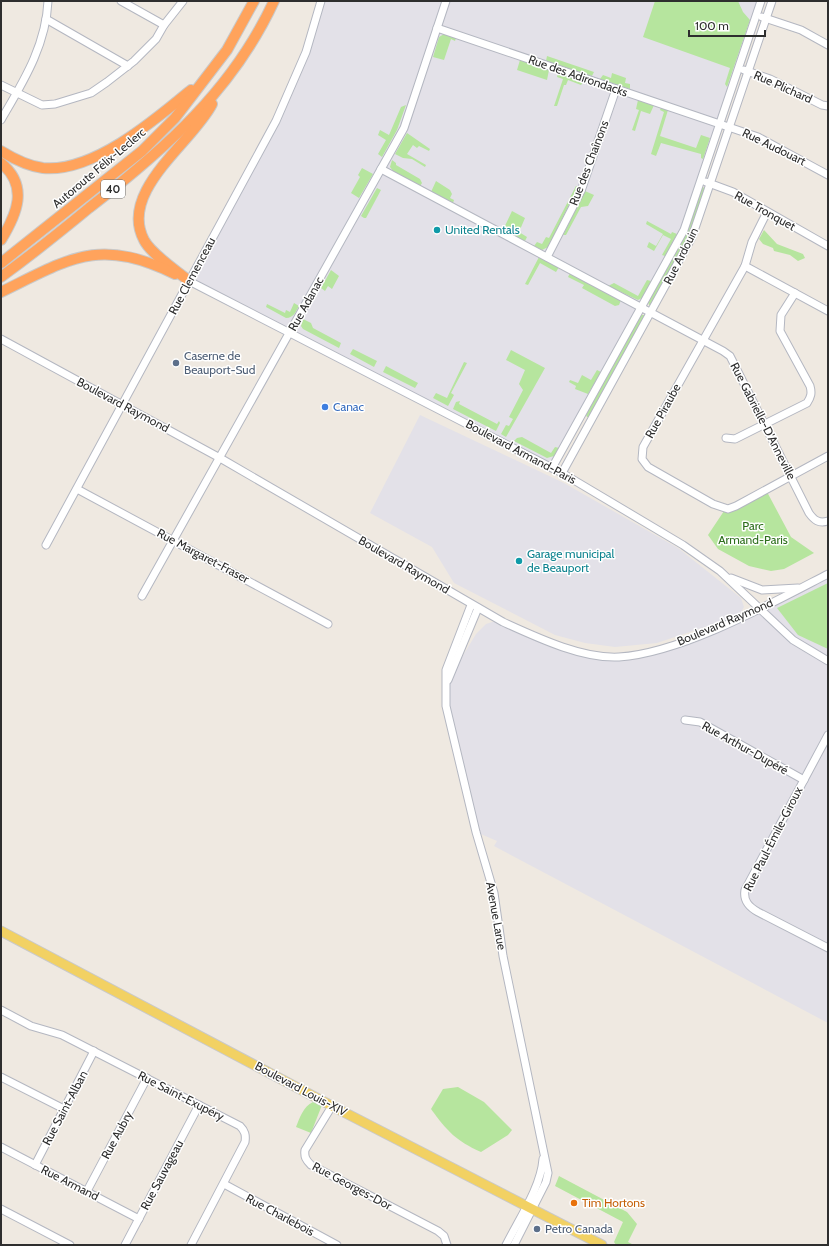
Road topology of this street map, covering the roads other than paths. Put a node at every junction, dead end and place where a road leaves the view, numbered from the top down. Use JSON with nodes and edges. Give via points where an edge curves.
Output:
{"nodes":[{"id":1,"x":48,"y":1,"type":"edge"},
{"id":2,"x":121,"y":1,"type":"edge"},
{"id":3,"x":183,"y":1,"type":"edge"},
{"id":4,"x":254,"y":1,"type":"edge"},
{"id":5,"x":274,"y":1,"type":"edge"},
{"id":6,"x":322,"y":1,"type":"edge"},
{"id":7,"x":446,"y":1,"type":"edge"},
{"id":8,"x":761,"y":1,"type":"edge"},
{"id":9,"x":772,"y":1,"type":"edge"},
{"id":10,"x":756,"y":15,"type":"junction"},
{"id":11,"x":766,"y":18,"type":"junction"},
{"id":12,"x":46,"y":20,"type":"junction"},
{"id":13,"x":164,"y":25,"type":"junction"},
{"id":14,"x":437,"y":28,"type":"junction"},
{"id":15,"x":828,"y":45,"type":"edge"},
{"id":16,"x":128,"y":66,"type":"junction"},
{"id":17,"x":738,"y":68,"type":"junction"},
{"id":18,"x":748,"y":72,"type":"junction"},
{"id":19,"x":208,"y":76,"type":"junction"},
{"id":20,"x":1,"y":85,"type":"edge"},
{"id":21,"x":616,"y":89,"type":"junction"},
{"id":22,"x":218,"y":92,"type":"junction"},
{"id":23,"x":16,"y":94,"type":"junction"},
{"id":24,"x":828,"y":106,"type":"edge"},
{"id":25,"x":1,"y":120,"type":"edge"},
{"id":26,"x":719,"y":123,"type":"junction"},
{"id":27,"x":730,"y":127,"type":"junction"},
{"id":28,"x":1,"y":151,"type":"edge"},
{"id":29,"x":1,"y":163,"type":"edge"},
{"id":30,"x":381,"y":169,"type":"junction"},
{"id":31,"x":828,"y":175,"type":"edge"},
{"id":32,"x":700,"y":180,"type":"junction"},
{"id":33,"x":710,"y":184,"type":"junction"},
{"id":34,"x":768,"y":212,"type":"junction"},
{"id":35,"x":1,"y":240,"type":"edge"},
{"id":36,"x":828,"y":246,"type":"edge"},
{"id":37,"x":547,"y":257,"type":"junction"},
{"id":38,"x":1,"y":262,"type":"edge"},
{"id":39,"x":745,"y":266,"type":"junction"},
{"id":40,"x":1,"y":277,"type":"edge"},
{"id":41,"x":189,"y":280,"type":"junction"},
{"id":42,"x":1,"y":292,"type":"edge"},
{"id":43,"x":795,"y":293,"type":"junction"},
{"id":44,"x":641,"y":307,"type":"junction"},
{"id":45,"x":828,"y":311,"type":"edge"},
{"id":46,"x":651,"y":312,"type":"junction"},
{"id":47,"x":290,"y":332,"type":"junction"},
{"id":48,"x":1,"y":339,"type":"edge"},
{"id":49,"x":703,"y":340,"type":"junction"},
{"id":50,"x":123,"y":404,"type":"junction"},
{"id":51,"x":764,"y":424,"type":"junction"},
{"id":52,"x":726,"y":438,"type":"dead end"},
{"id":53,"x":828,"y":456,"type":"edge"},
{"id":54,"x":220,"y":458,"type":"junction"},
{"id":55,"x":552,"y":468,"type":"junction"},
{"id":56,"x":562,"y":473,"type":"junction"},
{"id":57,"x":791,"y":477,"type":"junction"},
{"id":58,"x":77,"y":489,"type":"junction"},
{"id":59,"x":828,"y":521,"type":"edge"},
{"id":60,"x":173,"y":540,"type":"junction"},
{"id":61,"x":46,"y":545,"type":"dead end"},
{"id":62,"x":828,"y":574,"type":"edge"},
{"id":63,"x":727,"y":577,"type":"junction"},
{"id":64,"x":802,"y":587,"type":"junction"},
{"id":65,"x":142,"y":596,"type":"dead end"},
{"id":66,"x":474,"y":606,"type":"junction"},
{"id":67,"x":760,"y":608,"type":"junction"},
{"id":68,"x":328,"y":624,"type":"dead end"},
{"id":69,"x":828,"y":661,"type":"edge"},
{"id":70,"x":685,"y":720,"type":"dead end"},
{"id":71,"x":828,"y":735,"type":"edge"},
{"id":72,"x":804,"y":780,"type":"junction"},
{"id":73,"x":1,"y":931,"type":"edge"},
{"id":74,"x":828,"y":948,"type":"edge"},
{"id":75,"x":1,"y":1010,"type":"edge"},
{"id":76,"x":94,"y":1051,"type":"junction"},
{"id":77,"x":1,"y":1077,"type":"edge"},
{"id":78,"x":147,"y":1078,"type":"junction"},
{"id":79,"x":199,"y":1105,"type":"junction"},
{"id":80,"x":332,"y":1106,"type":"junction"},
{"id":81,"x":64,"y":1109,"type":"junction"},
{"id":82,"x":1,"y":1147,"type":"edge"},
{"id":83,"x":35,"y":1165,"type":"junction"},
{"id":84,"x":224,"y":1184,"type":"junction"},
{"id":85,"x":87,"y":1191,"type":"junction"},
{"id":86,"x":529,"y":1207,"type":"junction"},
{"id":87,"x":1,"y":1209,"type":"edge"},
{"id":88,"x":139,"y":1219,"type":"junction"},
{"id":89,"x":193,"y":1244,"type":"edge"},
{"id":90,"x":70,"y":1245,"type":"edge"},
{"id":91,"x":125,"y":1245,"type":"edge"},
{"id":92,"x":336,"y":1245,"type":"edge"},
{"id":93,"x":447,"y":1245,"type":"edge"},
{"id":94,"x":506,"y":1245,"type":"edge"},
{"id":95,"x":514,"y":1245,"type":"edge"},
{"id":96,"x":602,"y":1245,"type":"edge"}],
"edges":[{"from":1,"to":12,"type":"street"},
{"from":2,"to":13,"type":"street"},
{"from":3,"to":13,"type":"street"},
{"from":4,"to":19,"type":"highway","name":"Autoroute Félix-Leclerc","number":"40","via":[[242,25]]},
{"from":5,"to":22,"type":"highway","name":"Autoroute Félix-Leclerc","number":"40","via":[[242,59]]},
{"from":6,"to":41,"type":"street","name":"Rue Clemenceau","via":[[306,52],[276,121]]},
{"from":7,"to":14,"type":"street","name":"Rue Adanac"},
{"from":8,"to":10,"type":"street","name":"Rue Ardouin"},
{"from":9,"to":11,"type":"street","name":"Rue Ardouin"},
{"from":10,"to":11,"type":"street"},
{"from":10,"to":17,"type":"street","name":"Rue Ardouin"},
{"from":11,"to":15,"type":"street","via":[[801,30]]},
{"from":11,"to":18,"type":"street","name":"Rue Ardouin"},
{"from":12,"to":16,"type":"street"},
{"from":12,"to":23,"type":"street","via":[[38,52]]},
{"from":13,"to":16,"type":"street","via":[[156,39]]},
{"from":14,"to":21,"type":"street","name":"Rue des Adirondacks"},
{"from":14,"to":30,"type":"street","name":"Rue Adanac","via":[[404,128]]},
{"from":16,"to":23,"type":"street","via":[[91,93],[55,104],[42,105]]},
{"from":17,"to":18,"type":"street","name":"Rue Plichard"},
{"from":17,"to":26,"type":"street","name":"Rue Ardouin"},
{"from":18,"to":24,"type":"street","name":"Rue Plichard","via":[[770,79]]},
{"from":18,"to":27,"type":"street","name":"Rue Ardouin"},
{"from":19,"to":28,"type":"highway","via":[[149,126],[84,161],[44,168],[29,165]]},
{"from":19,"to":38,"type":"highway","name":"Autoroute Félix-Leclerc","number":"40","via":[[175,118],[142,152]]},
{"from":20,"to":23,"type":"street"},
{"from":21,"to":26,"type":"street","name":"Rue des Adirondacks"},
{"from":21,"to":37,"type":"street","name":"Rue des Chaînons","via":[[581,191]]},
{"from":22,"to":40,"type":"highway","name":"Autoroute Félix-Leclerc","number":"40","via":[[155,155]]},
{"from":22,"to":41,"type":"highway","via":[[206,115],[166,161],[146,189],[140,210],[139,226],[144,240]]},
{"from":23,"to":25,"type":"street"},
{"from":26,"to":27,"type":"street","name":"Rue Audouart"},
{"from":26,"to":32,"type":"street","name":"Rue Ardouin"},
{"from":27,"to":31,"type":"street","name":"Rue Audouart","via":[[758,137]]},
{"from":27,"to":33,"type":"street","name":"Rue Ardouin"},
{"from":29,"to":35,"type":"highway","via":[[17,186],[18,200],[11,223]]},
{"from":30,"to":37,"type":"street","name":"Rue Gabrielle-D'Anneville"},
{"from":30,"to":47,"type":"street","name":"Rue Adanac"},
{"from":32,"to":33,"type":"street","name":"Rue Tronquet"},
{"from":32,"to":44,"type":"street","name":"Rue Ardouin","via":[[684,230]]},
{"from":33,"to":34,"type":"street","name":"Rue Tronquet","via":[[733,192]]},
{"from":33,"to":46,"type":"street","name":"Rue Ardouin","via":[[692,237]]},
{"from":34,"to":36,"type":"street","name":"Rue Tronquet"},
{"from":34,"to":39,"type":"street","name":"Rue Piraube","via":[[752,242]]},
{"from":37,"to":44,"type":"street","name":"Rue Gabrielle-D'Anneville"},
{"from":39,"to":43,"type":"street"},
{"from":39,"to":49,"type":"street","name":"Rue Piraube"},
{"from":41,"to":42,"type":"highway","via":[[146,260],[106,253],[81,256],[51,267]]},
{"from":41,"to":47,"type":"street","name":"Boulevard Armand-Paris"},
{"from":41,"to":50,"type":"street","name":"Rue Clemenceau"},
{"from":43,"to":45,"type":"street"},
{"from":43,"to":51,"type":"street","via":[[781,315],[780,331],[810,386],[811,395],[806,403]]},
{"from":44,"to":46,"type":"street","name":"Rue Gabrielle-D'Anneville"},
{"from":44,"to":55,"type":"street","name":"Rue Ardouin"},
{"from":46,"to":49,"type":"street","name":"Rue Gabrielle-D'Anneville"},
{"from":46,"to":56,"type":"street","name":"Rue Ardouin"},
{"from":47,"to":54,"type":"street","name":"Rue Adanac"},
{"from":47,"to":55,"type":"street","name":"Boulevard Armand-Paris"},
{"from":48,"to":50,"type":"street","name":"Boulevard Raymond"},
{"from":49,"to":51,"type":"street","name":"Rue Gabrielle-D'Anneville","via":[[730,356]]},
{"from":49,"to":57,"type":"street","name":"Rue Piraube","via":[[643,447],[642,459],[648,467],[714,504],[728,509]]},
{"from":50,"to":54,"type":"street","name":"Boulevard Raymond"},
{"from":50,"to":58,"type":"street","name":"Rue Clemenceau"},
{"from":51,"to":52,"type":"street","via":[[735,439]]},
{"from":51,"to":57,"type":"street","name":"Rue Gabrielle-D'Anneville"},
{"from":53,"to":57,"type":"street"},
{"from":54,"to":60,"type":"street","name":"Rue Adanac"},
{"from":54,"to":66,"type":"street","name":"Boulevard Raymond"},
{"from":55,"to":56,"type":"street","name":"Boulevard Armand-Paris"},
{"from":56,"to":63,"type":"street","name":"Boulevard Armand-Paris","via":[[683,545]]},
{"from":57,"to":59,"type":"street","name":"Rue Gabrielle-D'Anneville","via":[[812,517],[820,522]]},
{"from":58,"to":60,"type":"street","name":"Rue Margaret-Fraser"},
{"from":58,"to":61,"type":"street","name":"Rue Clemenceau"},
{"from":60,"to":65,"type":"street","name":"Rue Adanac"},
{"from":60,"to":68,"type":"street","name":"Rue Margaret-Fraser"},
{"from":62,"to":64,"type":"street","name":"Boulevard Raymond"},
{"from":63,"to":64,"type":"street","via":[[762,590]]},
{"from":63,"to":67,"type":"street","name":"Boulevard Armand-Paris"},
{"from":64,"to":67,"type":"street","name":"Boulevard Raymond"},
{"from":66,"to":67,"type":"street","name":"Boulevard Raymond","via":[[543,640],[579,652],[619,657],[658,650],[694,638]]},
{"from":66,"to":86,"type":"street","name":"Avenue Larue","via":[[446,670],[446,706],[476,832],[494,893],[503,956],[544,1151],[542,1171]]},
{"from":67,"to":69,"type":"street","name":"Boulevard Armand-Paris","via":[[793,640]]},
{"from":70,"to":72,"type":"street","name":"Rue Arthur-Dupéré","via":[[700,722]]},
{"from":71,"to":72,"type":"street","name":"Rue Paul-Émile-Giroux"},
{"from":72,"to":74,"type":"street","name":"Rue Paul-Émile-Giroux","via":[[744,896],[750,908]]},
{"from":73,"to":80,"type":"main road","name":"Boulevard Louis-XIV"},
{"from":75,"to":76,"type":"street","name":"Rue Saint-Exupéry","via":[[31,1026],[62,1035]]},
{"from":76,"to":78,"type":"street","name":"Rue Saint-Exupéry"},
{"from":76,"to":81,"type":"street","name":"Rue Saint-Alban"},
{"from":77,"to":81,"type":"street"},
{"from":78,"to":79,"type":"street","name":"Rue Saint-Exupéry"},
{"from":78,"to":85,"type":"street","name":"Rue Aubry"},
{"from":79,"to":84,"type":"street","name":"Rue Saint-Exupéry","via":[[240,1126],[246,1136]]},
{"from":79,"to":88,"type":"street","name":"Rue Sauvageau"},
{"from":80,"to":86,"type":"main road","name":"Boulevard Louis-XIV"},
{"from":80,"to":93,"type":"street","name":"Rue Georges-Dor","via":[[305,1150],[304,1156],[311,1166],[438,1231],[444,1236]]},
{"from":81,"to":83,"type":"street","name":"Rue Saint-Alban"},
{"from":82,"to":83,"type":"street","name":"Rue Armand"},
{"from":83,"to":85,"type":"street","name":"Rue Armand"},
{"from":84,"to":89,"type":"street","name":"Rue Saint-Exupéry"},
{"from":84,"to":92,"type":"street","name":"Rue Charlebois"},
{"from":85,"to":88,"type":"street","name":"Rue Armand"},
{"from":86,"to":94,"type":"street","name":"Avenue Larue"},
{"from":86,"to":95,"type":"street","name":"Avenue Larue"},
{"from":86,"to":96,"type":"main road","name":"Boulevard Louis-XIV"},
{"from":87,"to":90,"type":"street"},
{"from":88,"to":91,"type":"street","name":"Rue Sauvageau"}]}
